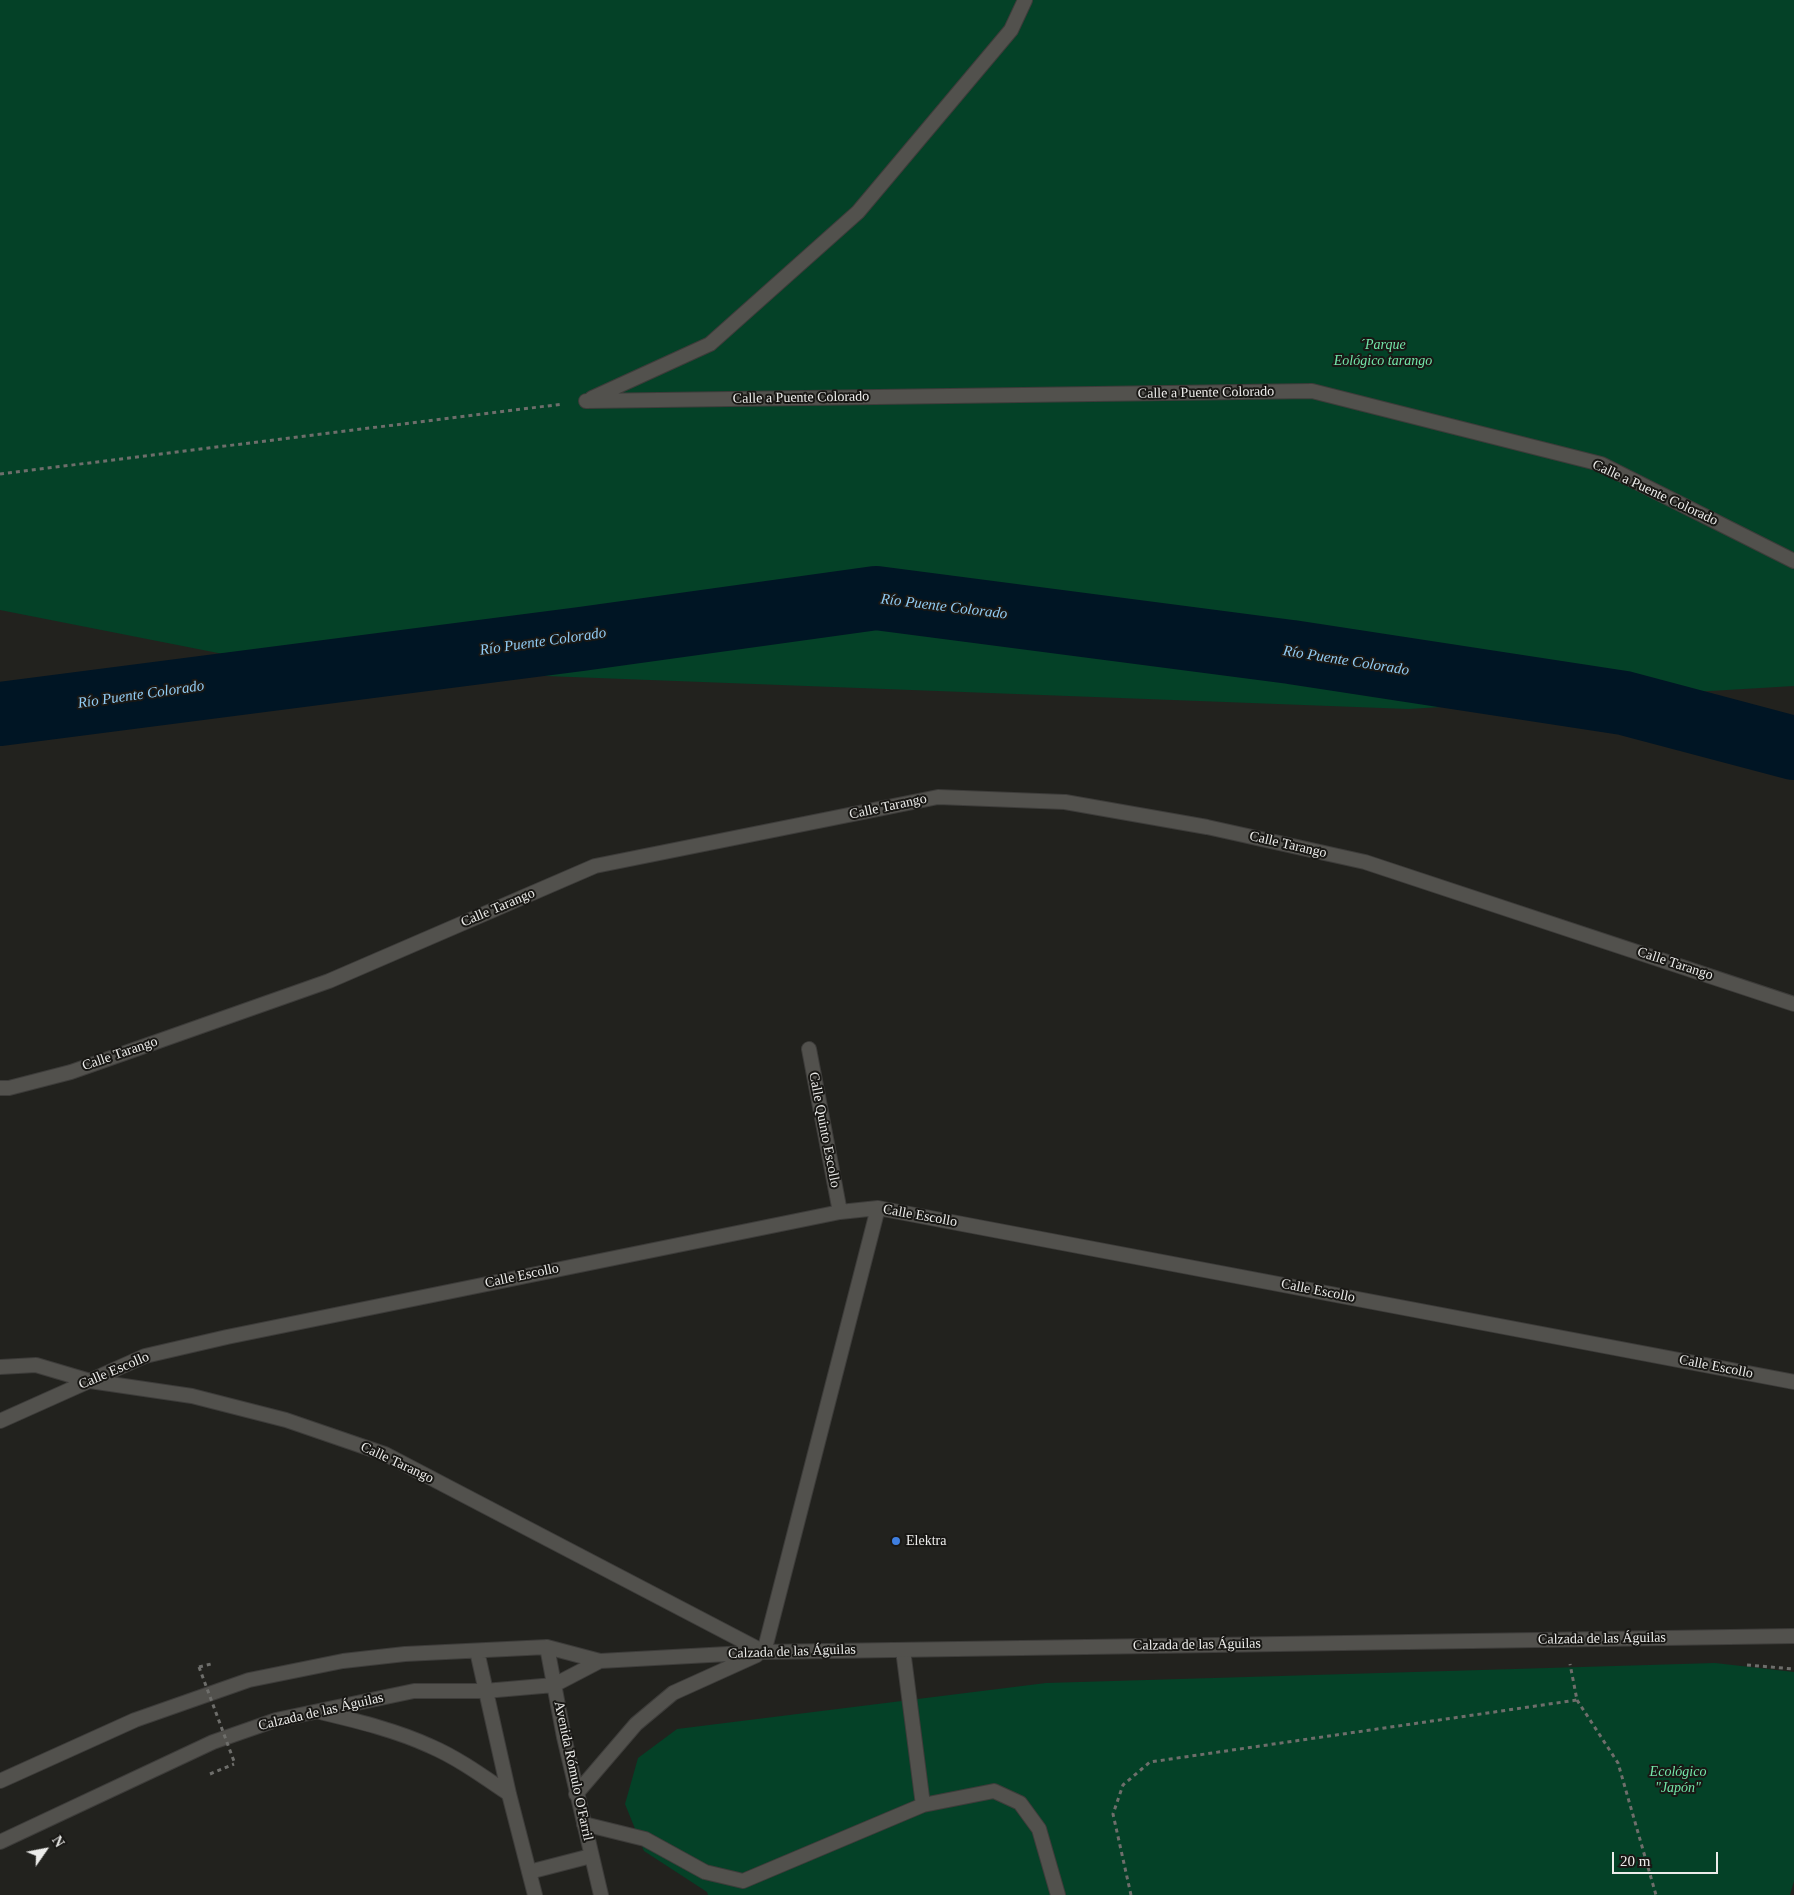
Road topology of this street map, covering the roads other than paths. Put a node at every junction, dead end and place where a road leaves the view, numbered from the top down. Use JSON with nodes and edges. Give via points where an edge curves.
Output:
{"nodes":[{"id":1,"x":1025,"y":0,"type":"edge"},
{"id":2,"x":1794,"y":562,"type":"edge"},
{"id":3,"x":1794,"y":1004,"type":"edge"},
{"id":4,"x":809,"y":1049,"type":"dead end"},
{"id":5,"x":0,"y":1088,"type":"edge"},
{"id":6,"x":878,"y":1208,"type":"junction"},
{"id":7,"x":840,"y":1212,"type":"junction"},
{"id":8,"x":0,"y":1367,"type":"edge"},
{"id":9,"x":90,"y":1381,"type":"junction"},
{"id":10,"x":1794,"y":1382,"type":"edge"},
{"id":11,"x":0,"y":1421,"type":"edge"},
{"id":12,"x":1794,"y":1636,"type":"edge"},
{"id":13,"x":547,"y":1647,"type":"junction"},
{"id":14,"x":903,"y":1650,"type":"junction"},
{"id":15,"x":477,"y":1651,"type":"junction"},
{"id":16,"x":764,"y":1652,"type":"junction"},
{"id":17,"x":600,"y":1661,"type":"junction"},
{"id":18,"x":554,"y":1685,"type":"junction"},
{"id":19,"x":486,"y":1691,"type":"junction"},
{"id":20,"x":314,"y":1711,"type":"junction"},
{"id":21,"x":0,"y":1781,"type":"edge"},
{"id":22,"x":509,"y":1794,"type":"junction"},
{"id":23,"x":576,"y":1794,"type":"junction"},
{"id":24,"x":922,"y":1805,"type":"junction"},
{"id":25,"x":584,"y":1824,"type":"junction"},
{"id":26,"x":0,"y":1842,"type":"edge"},
{"id":27,"x":592,"y":1856,"type":"junction"},
{"id":28,"x":529,"y":1872,"type":"junction"},
{"id":29,"x":535,"y":1895,"type":"edge"},
{"id":30,"x":601,"y":1895,"type":"edge"},
{"id":31,"x":1058,"y":1895,"type":"edge"}],
"edges":[{"from":1,"to":2,"type":"street","name":"Calle a Puente Colorado","via":[[1011,30],[858,212],[710,344],[586,401],[1312,391],[1601,464]]},
{"from":3,"to":5,"type":"street","name":"Calle Tarango","via":[[1365,862],[1207,827],[1065,802],[938,797],[595,866],[329,980],[72,1072]]},
{"from":4,"to":7,"type":"street","name":"Calle Quinto Escollo"},
{"from":6,"to":7,"type":"street","name":"Calle Escollo"},
{"from":6,"to":10,"type":"street","name":"Calle Escollo"},
{"from":6,"to":16,"type":"street"},
{"from":7,"to":9,"type":"street","name":"Calle Escollo","via":[[227,1336],[145,1356]]},
{"from":8,"to":9,"type":"street","name":"Calle Tarango","via":[[36,1365]]},
{"from":9,"to":11,"type":"street","name":"Calle Escollo"},
{"from":9,"to":16,"type":"street","name":"Calle Tarango","via":[[192,1396],[286,1420],[384,1454]]},
{"from":12,"to":14,"type":"street","name":"Calzada de las Águilas"},
{"from":13,"to":15,"type":"street","name":"Calzada de las Águilas"},
{"from":13,"to":17,"type":"street","name":"Calzada de las Águilas"},
{"from":13,"to":18,"type":"street","name":"Avenida Rómulo O'Farril"},
{"from":14,"to":16,"type":"street","name":"Calzada de las Águilas"},
{"from":14,"to":24,"type":"street"},
{"from":15,"to":19,"type":"street"},
{"from":15,"to":21,"type":"street","name":"Calzada de las Águilas","via":[[370,1658],[249,1680],[135,1720]]},
{"from":16,"to":17,"type":"street","name":"Calzada de las Águilas"},
{"from":16,"to":23,"type":"street","via":[[673,1693],[636,1724]]},
{"from":17,"to":18,"type":"street","name":"Calzada de las Águilas"},
{"from":18,"to":19,"type":"street","name":"Calzada de las Águilas"},
{"from":18,"to":23,"type":"street","name":"Avenida Rómulo O'Farril"},
{"from":19,"to":20,"type":"street","name":"Calzada de las Águilas","via":[[414,1691]]},
{"from":19,"to":22,"type":"street"},
{"from":20,"to":22,"type":"street","via":[[378,1726],[430,1746]]},
{"from":20,"to":26,"type":"street","name":"Calzada de las Águilas","via":[[276,1720],[213,1742]]},
{"from":22,"to":28,"type":"street"},
{"from":23,"to":25,"type":"street","name":"Avenida Rómulo O'Farril"},
{"from":24,"to":25,"type":"street","via":[[743,1881],[705,1872],[645,1840]]},
{"from":24,"to":31,"type":"street","via":[[994,1791],[1020,1803],[1039,1829]]},
{"from":25,"to":27,"type":"street","name":"Avenida Rómulo O'Farril"},
{"from":27,"to":28,"type":"street"},
{"from":27,"to":30,"type":"street","name":"Avenida Rómulo O'Farril"},
{"from":28,"to":29,"type":"street"}]}
